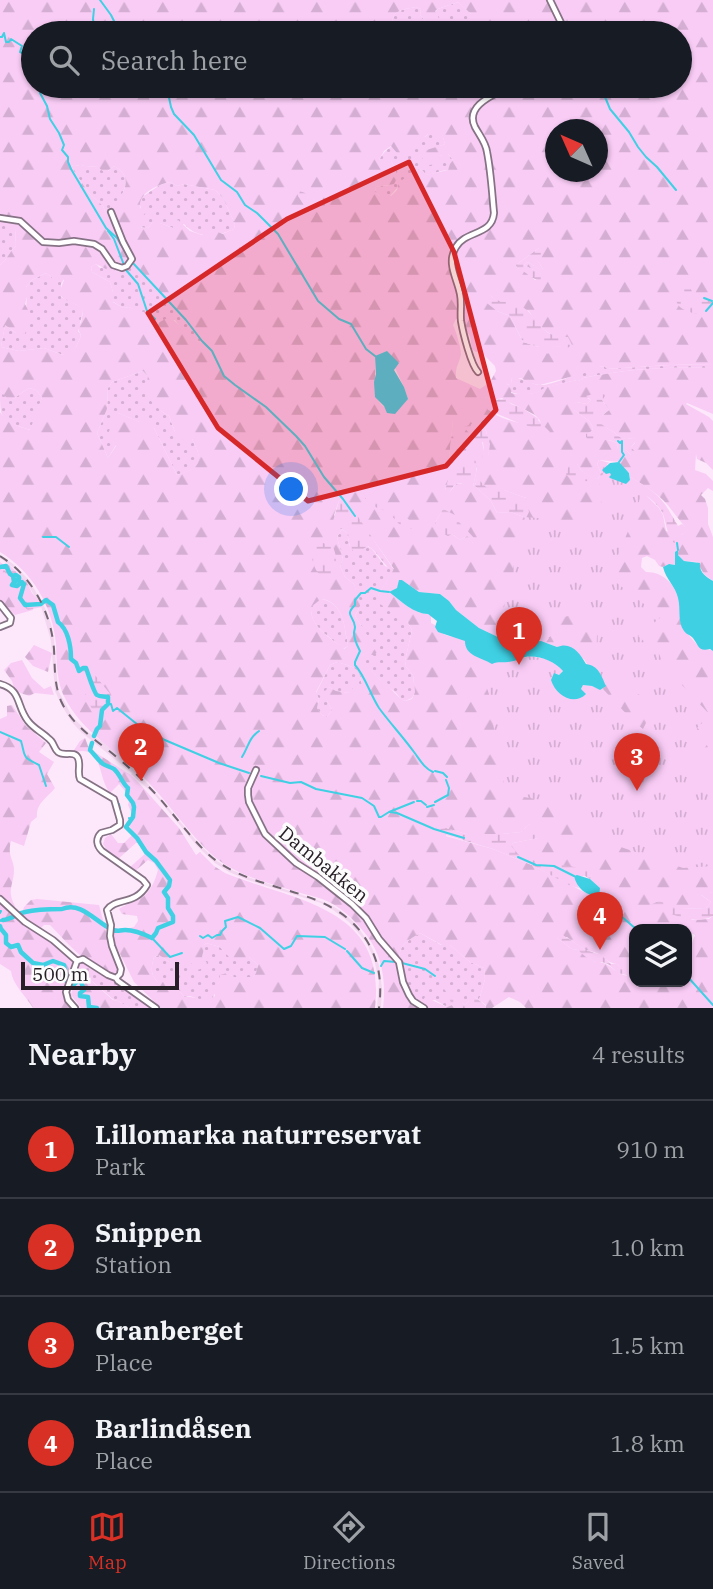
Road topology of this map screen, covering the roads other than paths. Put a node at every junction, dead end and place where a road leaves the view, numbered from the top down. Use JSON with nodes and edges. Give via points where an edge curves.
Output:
{"nodes":[{"id":1,"x":550,"y":0,"type":"edge"},
{"id":2,"x":560,"y":21,"type":"edge"},
{"id":3,"x":486,"y":98,"type":"edge"},
{"id":4,"x":111,"y":212,"type":"dead end"},
{"id":5,"x":0,"y":218,"type":"edge"},
{"id":6,"x":478,"y":372,"type":"dead end"},
{"id":7,"x":0,"y":604,"type":"edge"},
{"id":8,"x":0,"y":627,"type":"edge"},
{"id":9,"x":0,"y":684,"type":"edge"},
{"id":10,"x":256,"y":770,"type":"dead end"},
{"id":11,"x":0,"y":899,"type":"edge"},
{"id":12,"x":77,"y":961,"type":"junction"},
{"id":13,"x":116,"y":978,"type":"junction"},
{"id":14,"x":75,"y":1008,"type":"edge"},
{"id":15,"x":156,"y":1008,"type":"edge"},
{"id":16,"x":424,"y":1008,"type":"edge"}],
"edges":[{"from":1,"to":2,"type":"street"},
{"from":3,"to":6,"type":"street","via":[[474,115],[488,155],[494,213],[492,222],[461,241],[452,257],[463,329]]},
{"from":4,"to":5,"type":"street","via":[[131,257],[122,268],[113,265],[94,244],[48,243],[20,221]]},
{"from":7,"to":8,"type":"street","via":[[11,620]]},
{"from":9,"to":13,"type":"street","via":[[13,691],[26,718],[58,752],[76,755],[80,779],[114,799],[120,825],[99,834],[98,845],[147,886],[106,912],[121,969]]},
{"from":10,"to":16,"type":"street","name":"Dambakken","via":[[248,795],[265,834],[366,918],[399,962],[406,989]]},
{"from":11,"to":12,"type":"street"},
{"from":12,"to":13,"type":"street","via":[[82,959]]},
{"from":12,"to":14,"type":"street","via":[[66,992]]},
{"from":13,"to":15,"type":"street"}]}
